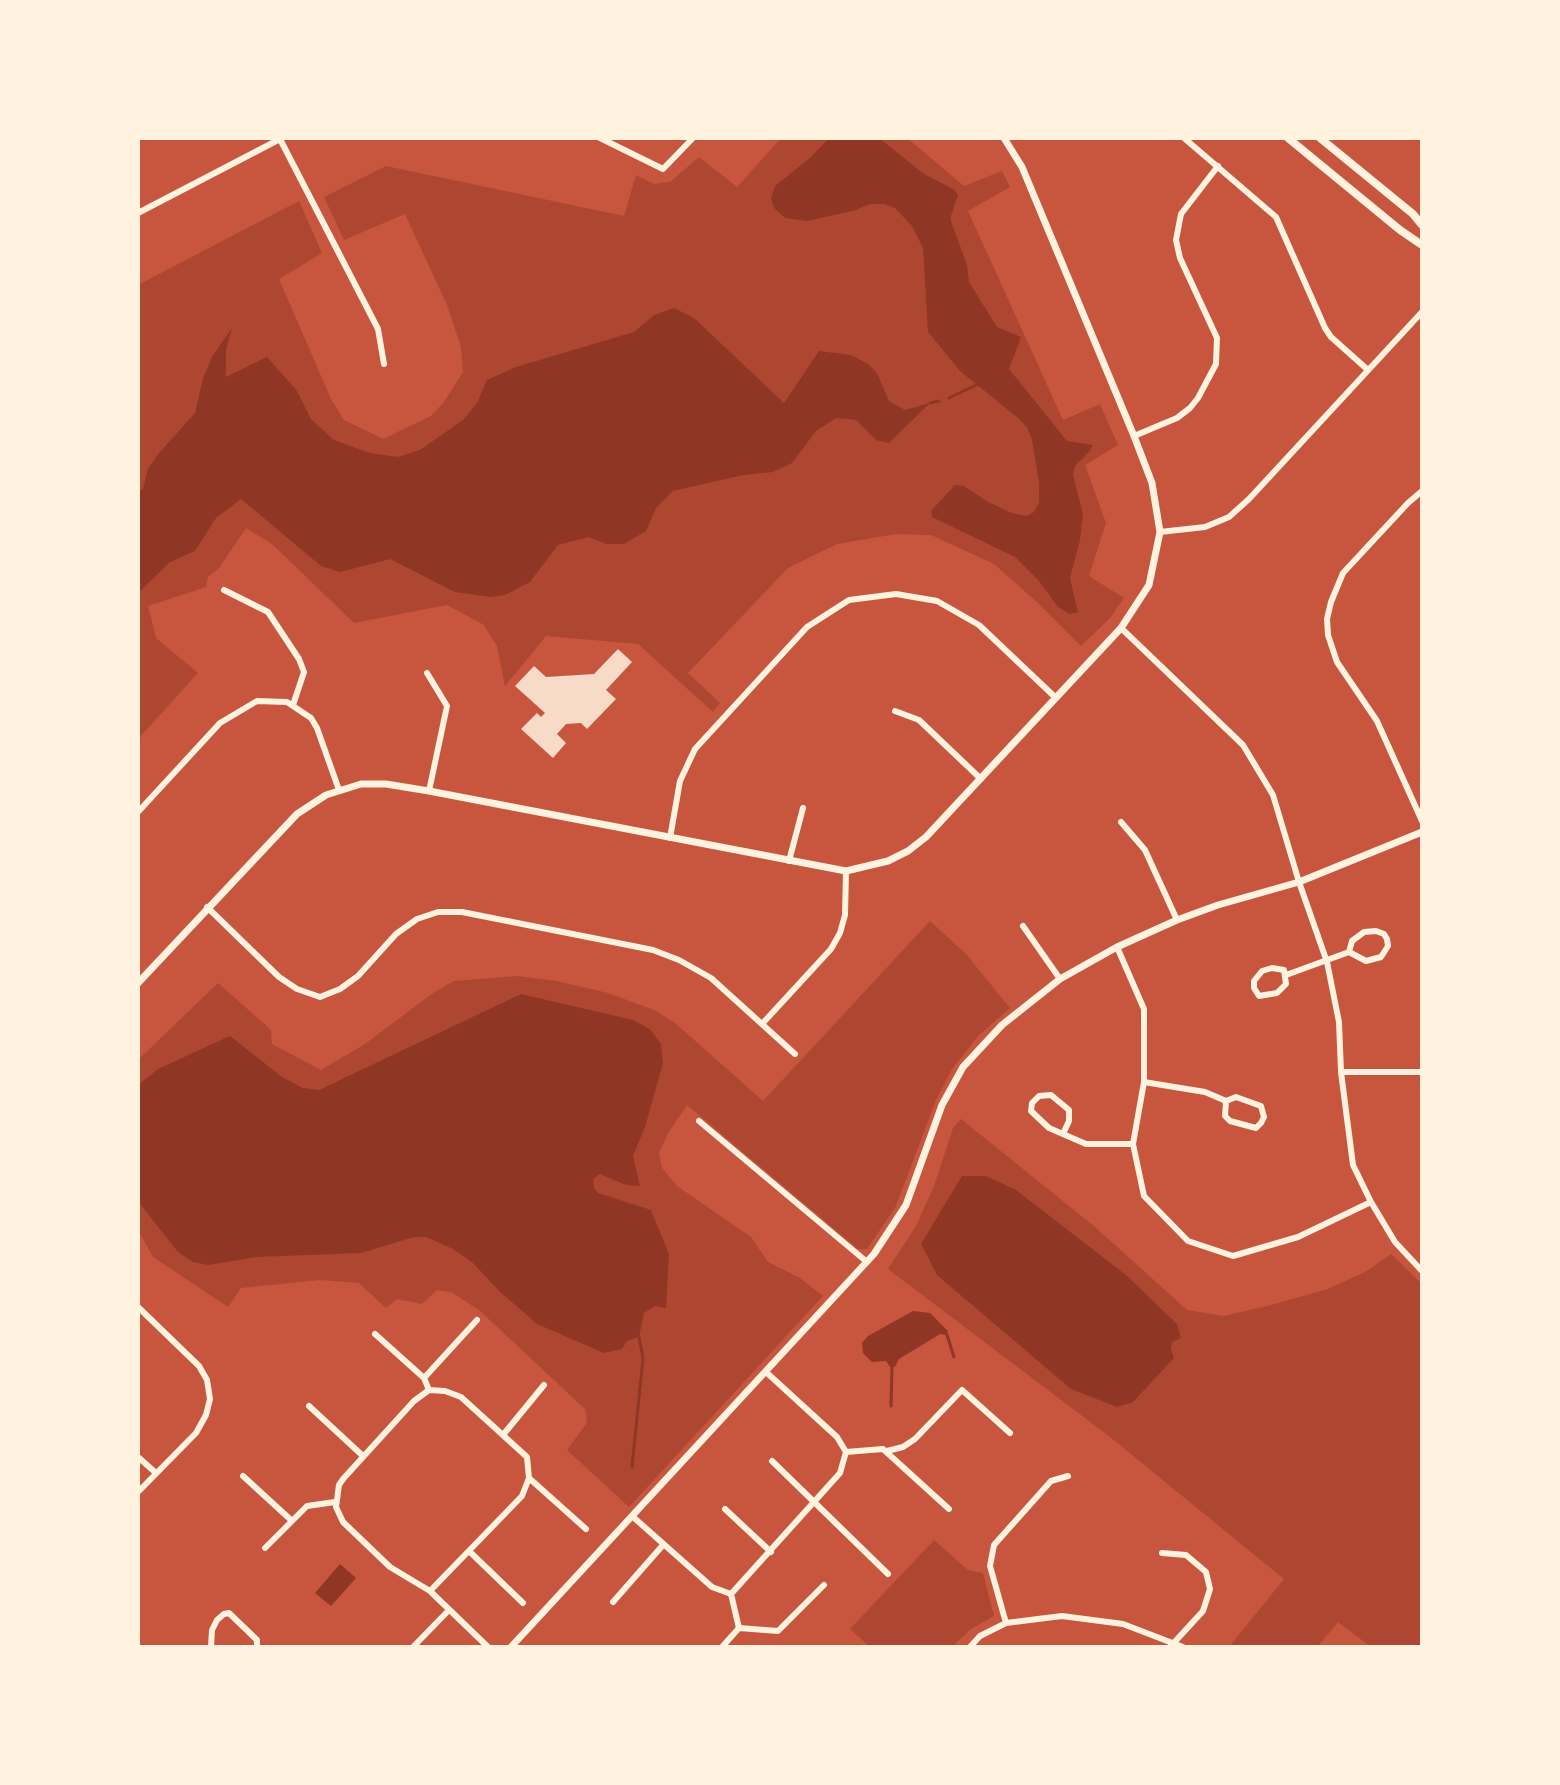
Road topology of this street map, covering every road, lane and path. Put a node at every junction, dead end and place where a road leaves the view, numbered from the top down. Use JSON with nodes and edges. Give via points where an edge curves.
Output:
{"nodes":[{"id":1,"x":600,"y":138,"type":"edge"},
{"id":2,"x":693,"y":138,"type":"edge"},
{"id":3,"x":1004,"y":138,"type":"edge"},
{"id":4,"x":1184,"y":138,"type":"edge"},
{"id":5,"x":1288,"y":138,"type":"edge"},
{"id":6,"x":1320,"y":138,"type":"edge"},
{"id":7,"x":281,"y":139,"type":"edge"},
{"id":8,"x":1218,"y":166,"type":"junction"},
{"id":9,"x":138,"y":213,"type":"edge"},
{"id":10,"x":1422,"y":225,"type":"edge"},
{"id":11,"x":1422,"y":245,"type":"edge"},
{"id":12,"x":1422,"y":312,"type":"edge"},
{"id":13,"x":384,"y":364,"type":"dead end"},
{"id":14,"x":1368,"y":370,"type":"junction"},
{"id":15,"x":1134,"y":436,"type":"junction"},
{"id":16,"x":1422,"y":491,"type":"edge"},
{"id":17,"x":1160,"y":532,"type":"junction"},
{"id":18,"x":224,"y":590,"type":"dead end"},
{"id":19,"x":1121,"y":628,"type":"junction"},
{"id":20,"x":427,"y":673,"type":"dead end"},
{"id":21,"x":1056,"y":698,"type":"junction"},
{"id":22,"x":293,"y":705,"type":"junction"},
{"id":23,"x":895,"y":711,"type":"dead end"},
{"id":24,"x":981,"y":779,"type":"junction"},
{"id":25,"x":339,"y":790,"type":"junction"},
{"id":26,"x":429,"y":791,"type":"junction"},
{"id":27,"x":803,"y":808,"type":"dead end"},
{"id":28,"x":138,"y":812,"type":"edge"},
{"id":29,"x":1422,"y":821,"type":"edge"},
{"id":30,"x":1121,"y":822,"type":"dead end"},
{"id":31,"x":1422,"y":832,"type":"edge"},
{"id":32,"x":670,"y":838,"type":"junction"},
{"id":33,"x":789,"y":861,"type":"junction"},
{"id":34,"x":846,"y":871,"type":"junction"},
{"id":35,"x":1299,"y":882,"type":"junction"},
{"id":36,"x":207,"y":907,"type":"junction"},
{"id":37,"x":1177,"y":920,"type":"junction"},
{"id":38,"x":1023,"y":926,"type":"dead end"},
{"id":39,"x":1117,"y":947,"type":"junction"},
{"id":40,"x":1349,"y":952,"type":"junction"},
{"id":41,"x":1327,"y":962,"type":"junction"},
{"id":42,"x":1286,"y":975,"type":"junction"},
{"id":43,"x":1060,"y":979,"type":"junction"},
{"id":44,"x":138,"y":983,"type":"edge"},
{"id":45,"x":762,"y":1024,"type":"junction"},
{"id":46,"x":795,"y":1054,"type":"dead end"},
{"id":47,"x":1341,"y":1072,"type":"junction"},
{"id":48,"x":1422,"y":1072,"type":"edge"},
{"id":49,"x":1144,"y":1082,"type":"junction"},
{"id":50,"x":1226,"y":1101,"type":"junction"},
{"id":51,"x":699,"y":1121,"type":"dead end"},
{"id":52,"x":1063,"y":1134,"type":"junction"},
{"id":53,"x":1133,"y":1144,"type":"junction"},
{"id":54,"x":1371,"y":1202,"type":"junction"},
{"id":55,"x":867,"y":1262,"type":"junction"},
{"id":56,"x":1422,"y":1271,"type":"edge"},
{"id":57,"x":138,"y":1307,"type":"edge"},
{"id":58,"x":477,"y":1320,"type":"dead end"},
{"id":59,"x":375,"y":1334,"type":"dead end"},
{"id":60,"x":766,"y":1372,"type":"junction"},
{"id":61,"x":424,"y":1378,"type":"junction"},
{"id":62,"x":544,"y":1385,"type":"dead end"},
{"id":63,"x":429,"y":1390,"type":"junction"},
{"id":64,"x":309,"y":1406,"type":"dead end"},
{"id":65,"x":1010,"y":1433,"type":"dead end"},
{"id":66,"x":503,"y":1435,"type":"junction"},
{"id":67,"x":887,"y":1451,"type":"junction"},
{"id":68,"x":846,"y":1452,"type":"junction"},
{"id":69,"x":363,"y":1456,"type":"junction"},
{"id":70,"x":138,"y":1457,"type":"edge"},
{"id":71,"x":772,"y":1461,"type":"dead end"},
{"id":72,"x":156,"y":1473,"type":"junction"},
{"id":73,"x":243,"y":1476,"type":"dead end"},
{"id":74,"x":1068,"y":1476,"type":"dead end"},
{"id":75,"x":529,"y":1478,"type":"junction"},
{"id":76,"x":138,"y":1492,"type":"edge"},
{"id":77,"x":335,"y":1502,"type":"junction"},
{"id":78,"x":815,"y":1502,"type":"junction"},
{"id":79,"x":725,"y":1509,"type":"dead end"},
{"id":80,"x":949,"y":1509,"type":"dead end"},
{"id":81,"x":632,"y":1516,"type":"junction"},
{"id":82,"x":291,"y":1520,"type":"junction"},
{"id":83,"x":586,"y":1529,"type":"dead end"},
{"id":84,"x":663,"y":1545,"type":"junction"},
{"id":85,"x":265,"y":1548,"type":"dead end"},
{"id":86,"x":469,"y":1551,"type":"junction"},
{"id":87,"x":771,"y":1552,"type":"junction"},
{"id":88,"x":1162,"y":1553,"type":"dead end"},
{"id":89,"x":888,"y":1574,"type":"dead end"},
{"id":90,"x":824,"y":1585,"type":"dead end"},
{"id":91,"x":430,"y":1591,"type":"junction"},
{"id":92,"x":731,"y":1594,"type":"junction"},
{"id":93,"x":613,"y":1602,"type":"dead end"},
{"id":94,"x":523,"y":1603,"type":"dead end"},
{"id":95,"x":449,"y":1610,"type":"junction"},
{"id":96,"x":1006,"y":1623,"type":"junction"},
{"id":97,"x":739,"y":1628,"type":"junction"},
{"id":98,"x":1172,"y":1644,"type":"edge"},
{"id":99,"x":211,"y":1647,"type":"edge"},
{"id":100,"x":257,"y":1647,"type":"edge"},
{"id":101,"x":413,"y":1647,"type":"edge"},
{"id":102,"x":488,"y":1647,"type":"edge"},
{"id":103,"x":511,"y":1647,"type":"edge"},
{"id":104,"x":722,"y":1647,"type":"edge"},
{"id":105,"x":970,"y":1647,"type":"edge"},
{"id":106,"x":1183,"y":1647,"type":"edge"}],
"edges":[{"from":1,"to":2,"type":"street","via":[[663,169]]},
{"from":3,"to":15,"type":"street","via":[[1022,167]]},
{"from":4,"to":8,"type":"street"},
{"from":5,"to":11,"type":"main road"},
{"from":6,"to":10,"type":"main road"},
{"from":7,"to":9,"type":"street"},
{"from":7,"to":13,"type":"street","via":[[378,329]]},
{"from":8,"to":14,"type":"street","via":[[1276,217],[1325,328]]},
{"from":8,"to":15,"type":"street","via":[[1181,214],[1176,240],[1217,338],[1216,364],[1190,408]]},
{"from":12,"to":14,"type":"street"},
{"from":14,"to":17,"type":"street","via":[[1229,517],[1205,527]]},
{"from":15,"to":17,"type":"street","via":[[1152,483]]},
{"from":16,"to":29,"type":"street","via":[[1343,573],[1327,619],[1337,662],[1377,721]]},
{"from":17,"to":19,"type":"street","via":[[1149,585]]},
{"from":18,"to":22,"type":"street","via":[[268,612],[299,659],[304,672]]},
{"from":19,"to":21,"type":"street"},
{"from":19,"to":35,"type":"street","via":[[1243,745],[1273,795]]},
{"from":20,"to":26,"type":"street","via":[[447,706]]},
{"from":21,"to":24,"type":"street"},
{"from":21,"to":32,"type":"street","via":[[979,625],[937,601],[896,594],[849,600],[807,627],[695,749],[680,781]]},
{"from":22,"to":25,"type":"street","via":[[317,728]]},
{"from":22,"to":28,"type":"street","via":[[257,701],[220,723]]},
{"from":23,"to":24,"type":"street","via":[[919,720]]},
{"from":24,"to":34,"type":"street","via":[[908,851],[875,866]]},
{"from":25,"to":26,"type":"street","via":[[374,783]]},
{"from":25,"to":36,"type":"street","via":[[297,814]]},
{"from":26,"to":32,"type":"street"},
{"from":27,"to":33,"type":"street"},
{"from":30,"to":37,"type":"street","via":[[1145,850]]},
{"from":31,"to":35,"type":"street"},
{"from":32,"to":33,"type":"street"},
{"from":33,"to":34,"type":"street"},
{"from":34,"to":45,"type":"street","via":[[840,933]]},
{"from":35,"to":37,"type":"street"},
{"from":35,"to":41,"type":"street"},
{"from":36,"to":44,"type":"street"},
{"from":36,"to":45,"type":"street","via":[[279,977],[320,997],[358,976],[417,919],[462,912],[668,955],[711,978]]},
{"from":37,"to":39,"type":"street"},
{"from":38,"to":43,"type":"street"},
{"from":39,"to":43,"type":"street"},
{"from":39,"to":49,"type":"street","via":[[1144,1009]]},
{"from":40,"to":40,"type":"street","via":[[1366,961],[1381,957],[1387,939],[1376,931],[1364,932],[1352,941]]},
{"from":40,"to":41,"type":"street"},
{"from":41,"to":42,"type":"street"},
{"from":41,"to":47,"type":"street","via":[[1339,1022]]},
{"from":42,"to":42,"type":"street","via":[[1278,968],[1262,971],[1254,988],[1259,996],[1277,993],[1286,984]]},
{"from":43,"to":55,"type":"street","via":[[1002,1025],[963,1067],[942,1105],[906,1205]]},
{"from":45,"to":46,"type":"street"},
{"from":47,"to":48,"type":"street"},
{"from":47,"to":54,"type":"street","via":[[1353,1165]]},
{"from":49,"to":50,"type":"street","via":[[1205,1092]]},
{"from":49,"to":53,"type":"street"},
{"from":50,"to":50,"type":"street","via":[[1230,1121],[1256,1128],[1261,1123],[1261,1106],[1236,1097]]},
{"from":51,"to":55,"type":"street"},
{"from":52,"to":52,"type":"street","via":[[1070,1117],[1067,1107],[1051,1095],[1039,1096],[1031,1105],[1033,1114]]},
{"from":52,"to":53,"type":"street","via":[[1086,1144]]},
{"from":53,"to":54,"type":"street","via":[[1144,1196],[1188,1241],[1233,1256],[1298,1237]]},
{"from":54,"to":56,"type":"street","via":[[1395,1242]]},
{"from":55,"to":60,"type":"street"},
{"from":57,"to":72,"type":"street","via":[[195,1360],[210,1390],[200,1428]]},
{"from":58,"to":61,"type":"street"},
{"from":59,"to":61,"type":"street"},
{"from":60,"to":68,"type":"street","via":[[837,1437]]},
{"from":60,"to":81,"type":"street"},
{"from":61,"to":63,"type":"street"},
{"from":62,"to":66,"type":"street"},
{"from":63,"to":66,"type":"street","via":[[461,1397]]},
{"from":63,"to":69,"type":"street"},
{"from":64,"to":69,"type":"street"},
{"from":65,"to":67,"type":"street","via":[[962,1390],[915,1439]]},
{"from":66,"to":75,"type":"street","via":[[527,1457]]},
{"from":67,"to":68,"type":"street"},
{"from":67,"to":80,"type":"street"},
{"from":68,"to":78,"type":"street","via":[[840,1473]]},
{"from":69,"to":77,"type":"street","via":[[339,1485]]},
{"from":70,"to":72,"type":"street"},
{"from":71,"to":78,"type":"street"},
{"from":72,"to":76,"type":"street"},
{"from":73,"to":82,"type":"street"},
{"from":74,"to":96,"type":"street","via":[[1051,1481],[994,1545],[990,1566]]},
{"from":75,"to":83,"type":"street"},
{"from":75,"to":86,"type":"street","via":[[522,1496]]},
{"from":77,"to":82,"type":"street","via":[[313,1503]]},
{"from":77,"to":91,"type":"street","via":[[350,1530],[390,1567]]},
{"from":78,"to":87,"type":"street"},
{"from":78,"to":89,"type":"street"},
{"from":79,"to":87,"type":"street"},
{"from":81,"to":84,"type":"street"},
{"from":81,"to":103,"type":"street"},
{"from":82,"to":85,"type":"street"},
{"from":84,"to":92,"type":"street","via":[[712,1587]]},
{"from":84,"to":93,"type":"street"},
{"from":86,"to":91,"type":"street"},
{"from":86,"to":94,"type":"street"},
{"from":87,"to":92,"type":"street"},
{"from":88,"to":98,"type":"street","via":[[1186,1555],[1206,1572],[1210,1589],[1203,1611]]},
{"from":90,"to":97,"type":"street","via":[[778,1631]]},
{"from":91,"to":95,"type":"street"},
{"from":92,"to":97,"type":"street"},
{"from":95,"to":101,"type":"street"},
{"from":95,"to":102,"type":"street"},
{"from":96,"to":98,"type":"street","via":[[1062,1616],[1123,1624]]},
{"from":96,"to":105,"type":"street"},
{"from":97,"to":104,"type":"street"},
{"from":98,"to":106,"type":"street"},
{"from":99,"to":100,"type":"street","via":[[217,1620],[229,1613],[257,1640]]}]}
